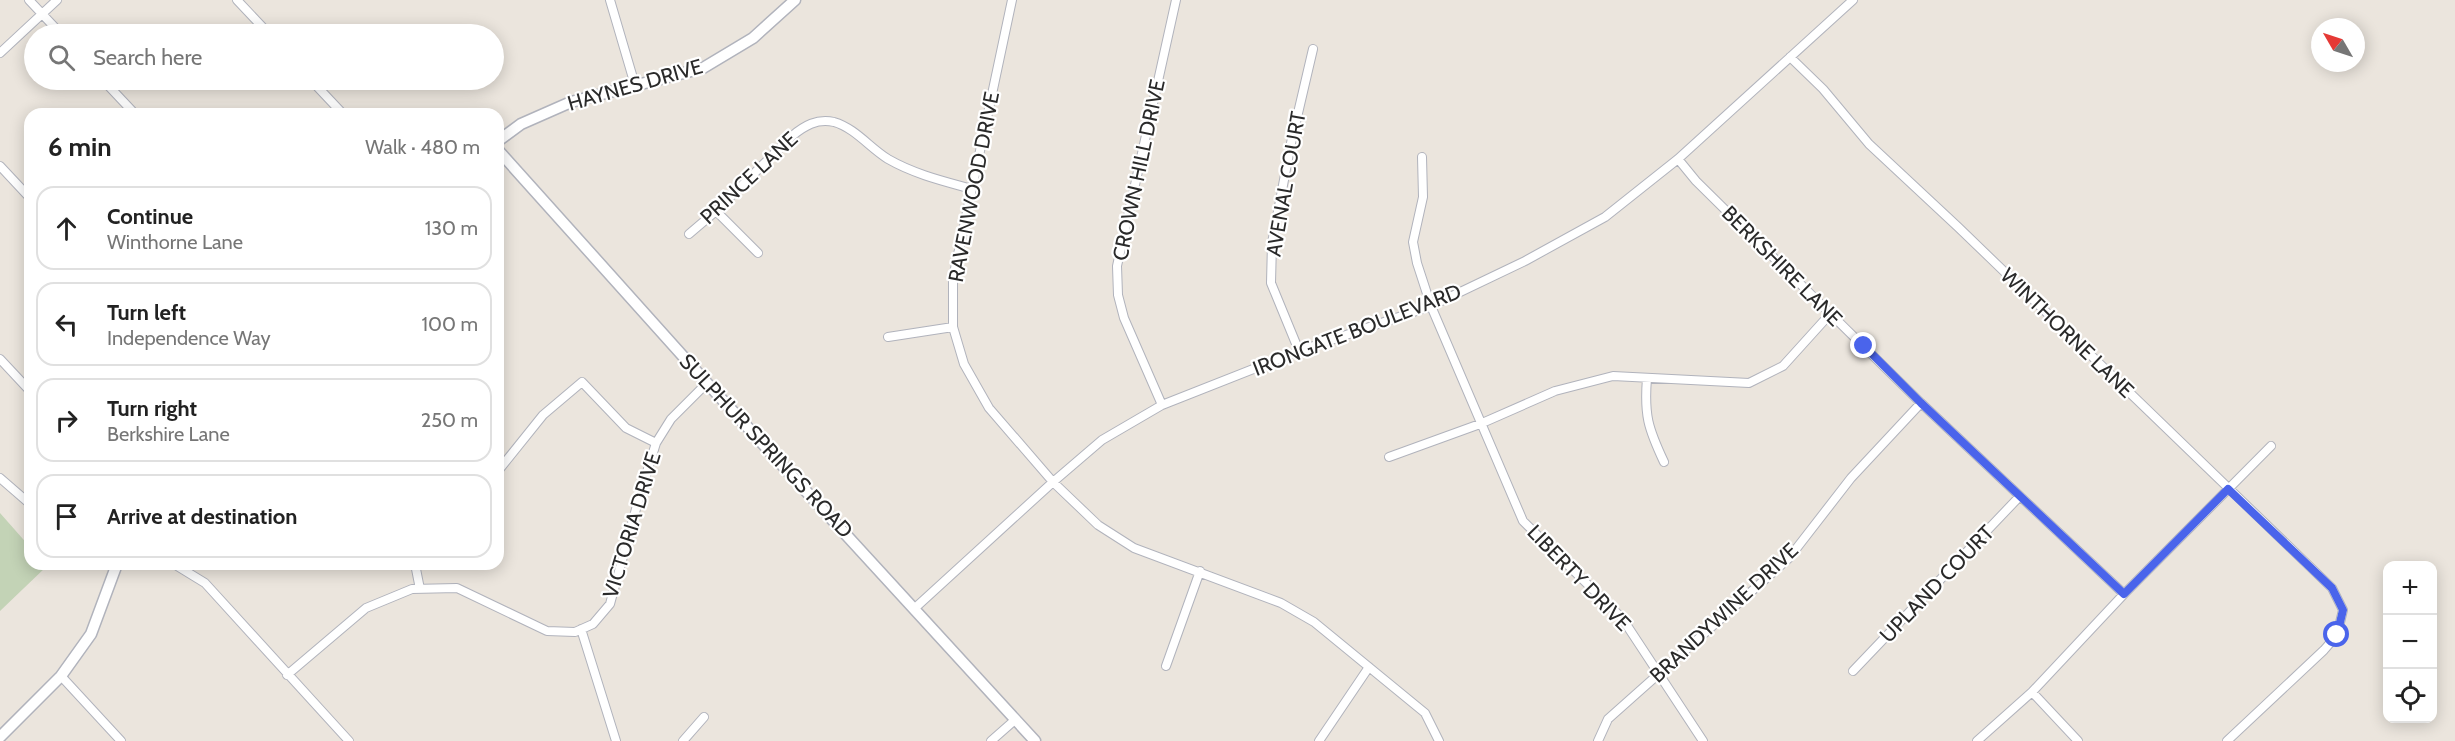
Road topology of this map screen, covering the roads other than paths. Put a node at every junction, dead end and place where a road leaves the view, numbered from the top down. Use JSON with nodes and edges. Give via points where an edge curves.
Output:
{"nodes":[{"id":1,"x":29,"y":0,"type":"edge"},
{"id":2,"x":57,"y":0,"type":"edge"},
{"id":3,"x":237,"y":0,"type":"edge"},
{"id":4,"x":610,"y":0,"type":"edge"},
{"id":5,"x":795,"y":0,"type":"edge"},
{"id":6,"x":1012,"y":0,"type":"edge"},
{"id":7,"x":1176,"y":0,"type":"edge"},
{"id":8,"x":1853,"y":0,"type":"edge"},
{"id":9,"x":42,"y":14,"type":"junction"},
{"id":10,"x":31,"y":24,"type":"edge"},
{"id":11,"x":52,"y":24,"type":"edge"},
{"id":12,"x":260,"y":24,"type":"edge"},
{"id":13,"x":24,"y":30,"type":"edge"},
{"id":14,"x":1313,"y":49,"type":"dead end"},
{"id":15,"x":0,"y":52,"type":"edge"},
{"id":16,"x":1790,"y":57,"type":"junction"},
{"id":17,"x":635,"y":85,"type":"junction"},
{"id":18,"x":112,"y":90,"type":"edge"},
{"id":19,"x":321,"y":90,"type":"edge"},
{"id":20,"x":129,"y":108,"type":"edge"},
{"id":21,"x":338,"y":108,"type":"edge"},
{"id":22,"x":504,"y":137,"type":"edge"},
{"id":23,"x":504,"y":157,"type":"edge"},
{"id":24,"x":1422,"y":157,"type":"dead end"},
{"id":25,"x":1678,"y":159,"type":"junction"},
{"id":26,"x":0,"y":166,"type":"edge"},
{"id":27,"x":972,"y":189,"type":"junction"},
{"id":28,"x":24,"y":192,"type":"edge"},
{"id":29,"x":716,"y":211,"type":"junction"},
{"id":30,"x":689,"y":234,"type":"dead end"},
{"id":31,"x":758,"y":253,"type":"dead end"},
{"id":32,"x":1431,"y":306,"type":"junction"},
{"id":33,"x":1830,"y":314,"type":"junction"},
{"id":34,"x":953,"y":327,"type":"junction"},
{"id":35,"x":888,"y":337,"type":"dead end"},
{"id":36,"x":1299,"y":351,"type":"junction"},
{"id":37,"x":0,"y":359,"type":"edge"},
{"id":38,"x":1647,"y":378,"type":"junction"},
{"id":39,"x":707,"y":383,"type":"junction"},
{"id":40,"x":24,"y":385,"type":"edge"},
{"id":41,"x":1921,"y":403,"type":"junction"},
{"id":42,"x":1162,"y":405,"type":"junction"},
{"id":43,"x":1480,"y":424,"type":"junction"},
{"id":44,"x":656,"y":443,"type":"junction"},
{"id":45,"x":2271,"y":446,"type":"dead end"},
{"id":46,"x":1389,"y":457,"type":"dead end"},
{"id":47,"x":1664,"y":462,"type":"dead end"},
{"id":48,"x":504,"y":464,"type":"edge"},
{"id":49,"x":0,"y":478,"type":"edge"},
{"id":50,"x":1053,"y":482,"type":"junction"},
{"id":51,"x":2228,"y":489,"type":"junction"},
{"id":52,"x":2020,"y":496,"type":"junction"},
{"id":53,"x":24,"y":499,"type":"edge"},
{"id":54,"x":115,"y":570,"type":"edge"},
{"id":55,"x":184,"y":570,"type":"edge"},
{"id":56,"x":416,"y":570,"type":"edge"},
{"id":57,"x":1200,"y":571,"type":"junction"},
{"id":58,"x":420,"y":588,"type":"junction"},
{"id":59,"x":2124,"y":594,"type":"junction"},
{"id":60,"x":915,"y":608,"type":"junction"},
{"id":61,"x":581,"y":629,"type":"junction"},
{"id":62,"x":1166,"y":666,"type":"dead end"},
{"id":63,"x":1369,"y":666,"type":"junction"},
{"id":64,"x":1853,"y":671,"type":"dead end"},
{"id":65,"x":1660,"y":674,"type":"junction"},
{"id":66,"x":287,"y":675,"type":"junction"},
{"id":67,"x":61,"y":676,"type":"junction"},
{"id":68,"x":2032,"y":692,"type":"junction"},
{"id":69,"x":704,"y":717,"type":"dead end"},
{"id":70,"x":1016,"y":719,"type":"junction"},
{"id":71,"x":0,"y":737,"type":"edge"},
{"id":72,"x":120,"y":741,"type":"edge"},
{"id":73,"x":349,"y":741,"type":"edge"},
{"id":74,"x":616,"y":741,"type":"edge"},
{"id":75,"x":683,"y":741,"type":"edge"},
{"id":76,"x":991,"y":741,"type":"edge"},
{"id":77,"x":1035,"y":741,"type":"edge"},
{"id":78,"x":1319,"y":741,"type":"edge"},
{"id":79,"x":1438,"y":741,"type":"edge"},
{"id":80,"x":1598,"y":741,"type":"edge"},
{"id":81,"x":1703,"y":741,"type":"edge"},
{"id":82,"x":1977,"y":741,"type":"edge"},
{"id":83,"x":2078,"y":741,"type":"edge"},
{"id":84,"x":2227,"y":741,"type":"edge"}],
"edges":[{"from":1,"to":9,"type":"street"},
{"from":2,"to":9,"type":"street"},
{"from":3,"to":12,"type":"street"},
{"from":4,"to":17,"type":"street"},
{"from":5,"to":17,"type":"street","name":"HAYNES DRIVE","via":[[753,38],[703,68]]},
{"from":6,"to":27,"type":"street","name":"RAVENWOOD DRIVE"},
{"from":7,"to":42,"type":"street","name":"CROWN HILL DRIVE","via":[[1117,266],[1124,318]]},
{"from":8,"to":16,"type":"street","name":"IRONGATE BOULEVARD"},
{"from":9,"to":10,"type":"street"},
{"from":9,"to":11,"type":"street"},
{"from":13,"to":15,"type":"street"},
{"from":14,"to":36,"type":"street","name":"AVENAL COURT","via":[[1272,243],[1271,282]]},
{"from":16,"to":25,"type":"street","name":"IRONGATE BOULEVARD"},
{"from":16,"to":51,"type":"street","name":"WINTHORNE LANE","via":[[1869,144]]},
{"from":17,"to":22,"type":"street","name":"HAYNES DRIVE","via":[[571,102],[521,124]]},
{"from":18,"to":20,"type":"street"},
{"from":19,"to":21,"type":"street"},
{"from":23,"to":39,"type":"street","name":"SULPHUR SPRINGS ROAD"},
{"from":24,"to":32,"type":"street","name":"LIBERTY DRIVE","via":[[1422,197],[1413,242]]},
{"from":25,"to":32,"type":"street","name":"IRONGATE BOULEVARD","via":[[1605,217]]},
{"from":25,"to":33,"type":"street","name":"BERKSHIRE LANE"},
{"from":26,"to":28,"type":"street"},
{"from":27,"to":29,"type":"street","name":"PRINCE LANE","via":[[919,174],[887,158],[850,130],[835,122],[820,121],[792,136]]},
{"from":27,"to":34,"type":"street","name":"RAVENWOOD DRIVE","via":[[953,278]]},
{"from":29,"to":30,"type":"street","name":"PRINCE LANE"},
{"from":29,"to":31,"type":"street"},
{"from":32,"to":36,"type":"street","name":"IRONGATE BOULEVARD"},
{"from":32,"to":43,"type":"street","name":"LIBERTY DRIVE"},
{"from":33,"to":38,"type":"street","via":[[1783,366],[1749,383]]},
{"from":33,"to":41,"type":"street","name":"BERKSHIRE LANE"},
{"from":34,"to":35,"type":"street"},
{"from":34,"to":50,"type":"street","name":"RAVENWOOD DRIVE","via":[[964,364],[988,408]]},
{"from":36,"to":42,"type":"street","name":"IRONGATE BOULEVARD"},
{"from":37,"to":40,"type":"street"},
{"from":38,"to":43,"type":"street","via":[[1613,376],[1555,391]]},
{"from":38,"to":47,"type":"street","via":[[1649,430]]},
{"from":39,"to":44,"type":"street","name":"VICTORIA DRIVE","via":[[671,419]]},
{"from":39,"to":60,"type":"street","name":"SULPHUR SPRINGS ROAD"},
{"from":41,"to":52,"type":"street","name":"BERKSHIRE LANE"},
{"from":41,"to":65,"type":"street","name":"BRANDYWINE DRIVE","via":[[1851,478],[1789,558]]},
{"from":42,"to":50,"type":"street","name":"IRONGATE BOULEVARD","via":[[1102,440]]},
{"from":43,"to":46,"type":"street"},
{"from":43,"to":65,"type":"street","name":"LIBERTY DRIVE","via":[[1523,521],[1622,618]]},
{"from":44,"to":48,"type":"street","via":[[626,428],[582,382],[543,416]]},
{"from":44,"to":61,"type":"street","name":"VICTORIA DRIVE","via":[[610,604],[593,624]]},
{"from":45,"to":51,"type":"street"},
{"from":49,"to":53,"type":"street"},
{"from":50,"to":57,"type":"street","name":"RAVENWOOD DRIVE","via":[[1098,525],[1134,548]]},
{"from":50,"to":60,"type":"street","name":"IRONGATE BOULEVARD"},
{"from":51,"to":59,"type":"street"},
{"from":51,"to":84,"type":"street","name":"WINTHORNE LANE","via":[[2332,588],[2343,610],[2337,635],[2324,650]]},
{"from":52,"to":59,"type":"street","name":"BERKSHIRE LANE"},
{"from":52,"to":64,"type":"street","name":"UPLAND COURT"},
{"from":54,"to":67,"type":"street","via":[[91,634]]},
{"from":55,"to":66,"type":"street","via":[[205,582]]},
{"from":56,"to":58,"type":"street"},
{"from":57,"to":62,"type":"street"},
{"from":57,"to":63,"type":"street","name":"RAVENWOOD DRIVE","via":[[1281,603],[1314,622]]},
{"from":58,"to":61,"type":"street","via":[[457,588],[547,631]]},
{"from":58,"to":66,"type":"street","via":[[366,608]]},
{"from":59,"to":68,"type":"street"},
{"from":60,"to":70,"type":"street","name":"SULPHUR SPRINGS ROAD"},
{"from":61,"to":74,"type":"street"},
{"from":63,"to":78,"type":"street"},
{"from":63,"to":79,"type":"street","name":"RAVENWOOD DRIVE","via":[[1425,713]]},
{"from":65,"to":80,"type":"street","name":"BRANDYWINE DRIVE","via":[[1608,719]]},
{"from":65,"to":81,"type":"street","name":"LIBERTY DRIVE"},
{"from":66,"to":73,"type":"street"},
{"from":67,"to":71,"type":"street"},
{"from":67,"to":72,"type":"street"},
{"from":68,"to":82,"type":"street"},
{"from":68,"to":83,"type":"street"},
{"from":69,"to":75,"type":"street"},
{"from":70,"to":76,"type":"street"},
{"from":70,"to":77,"type":"street","name":"SULPHUR SPRINGS ROAD"}]}
